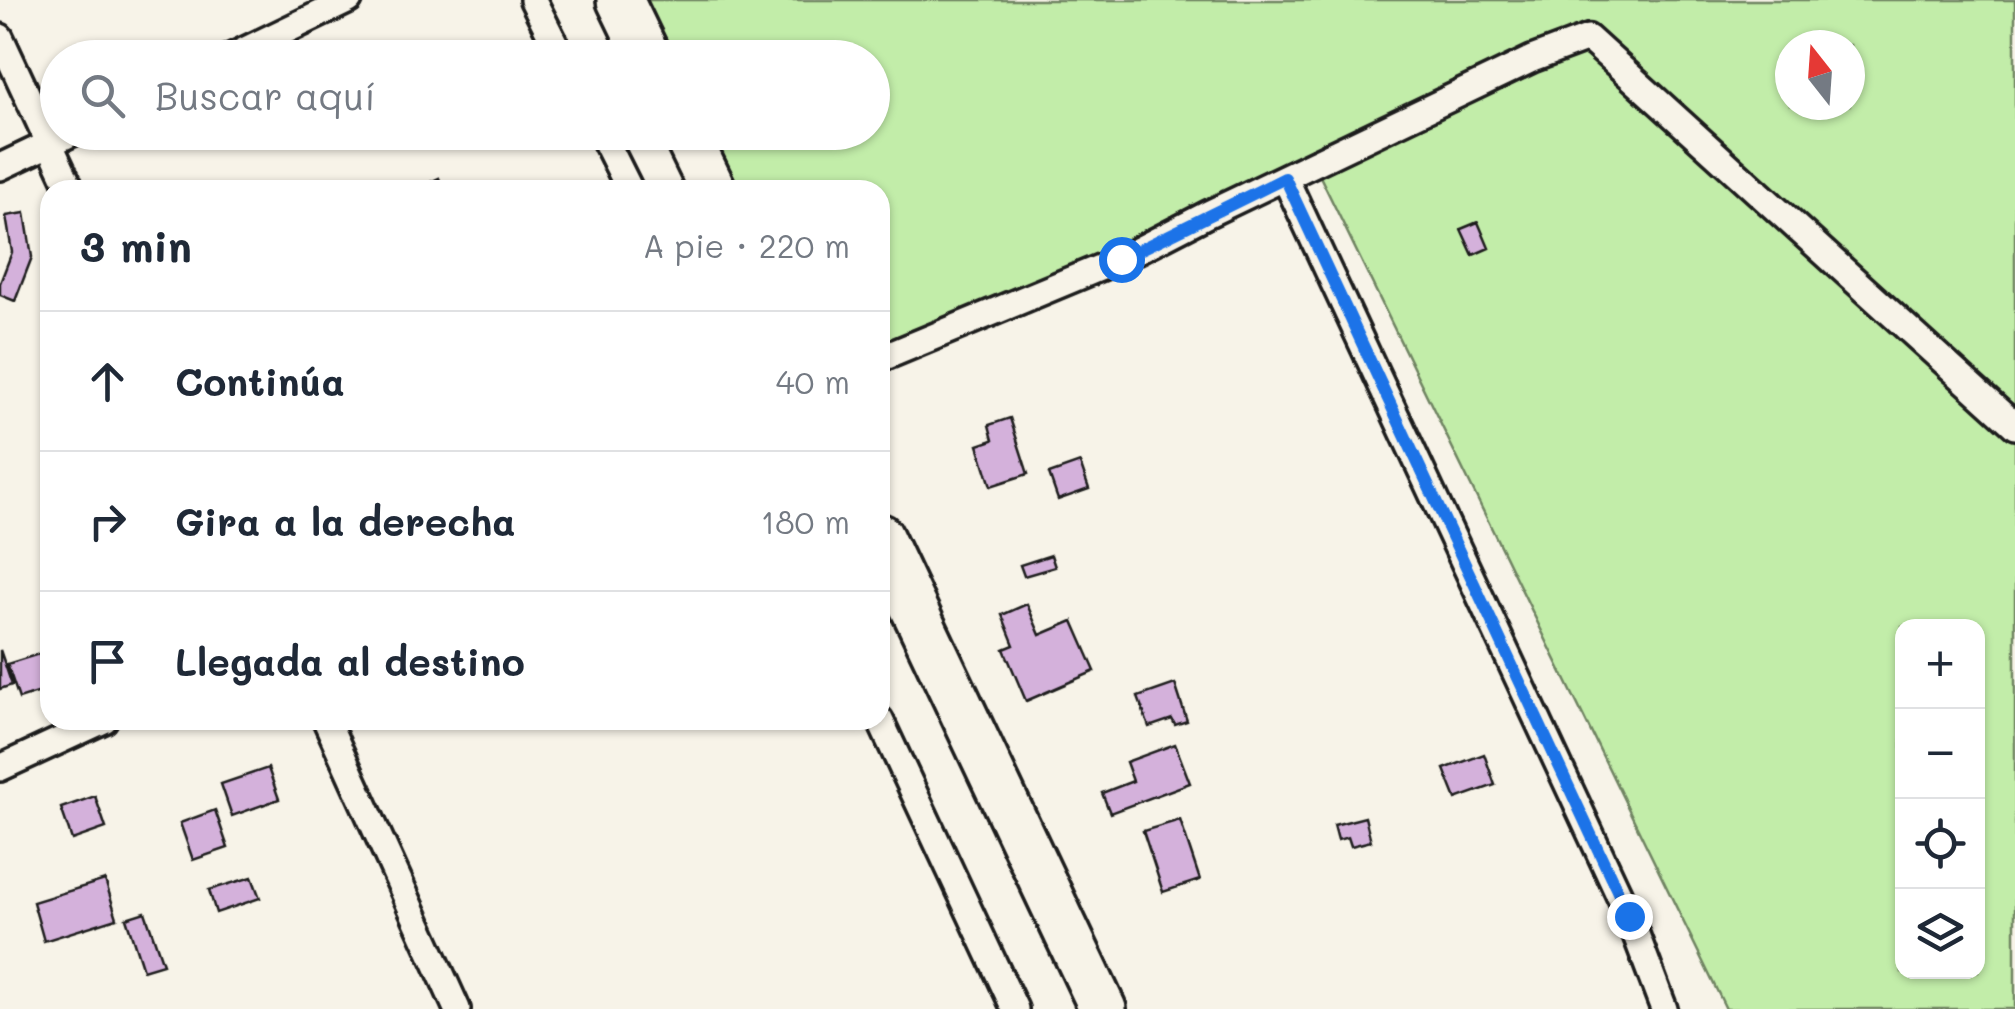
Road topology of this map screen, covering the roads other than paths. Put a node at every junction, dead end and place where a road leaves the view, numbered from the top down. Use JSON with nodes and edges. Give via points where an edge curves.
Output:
{"nodes":[{"id":1,"x":349,"y":0,"type":"edge"},
{"id":2,"x":533,"y":0,"type":"edge"},
{"id":3,"x":620,"y":0,"type":"edge"},
{"id":4,"x":0,"y":37,"type":"edge"},
{"id":5,"x":267,"y":40,"type":"edge"},
{"id":6,"x":553,"y":40,"type":"edge"},
{"id":7,"x":639,"y":40,"type":"edge"},
{"id":8,"x":40,"y":124,"type":"edge"},
{"id":9,"x":40,"y":148,"type":"edge"},
{"id":10,"x":52,"y":150,"type":"edge"},
{"id":11,"x":610,"y":150,"type":"edge"},
{"id":12,"x":694,"y":150,"type":"edge"},
{"id":13,"x":0,"y":167,"type":"edge"},
{"id":14,"x":1285,"y":178,"type":"junction"},
{"id":15,"x":66,"y":180,"type":"edge"},
{"id":16,"x":625,"y":180,"type":"edge"},
{"id":17,"x":708,"y":180,"type":"edge"},
{"id":18,"x":890,"y":355,"type":"edge"},
{"id":19,"x":2015,"y":426,"type":"edge"},
{"id":20,"x":890,"y":558,"type":"edge"},
{"id":21,"x":82,"y":730,"type":"edge"},
{"id":22,"x":331,"y":730,"type":"edge"},
{"id":23,"x":885,"y":730,"type":"edge"},
{"id":24,"x":0,"y":768,"type":"edge"},
{"id":25,"x":457,"y":1009,"type":"edge"},
{"id":26,"x":1015,"y":1009,"type":"edge"},
{"id":27,"x":1103,"y":1009,"type":"edge"},
{"id":28,"x":1664,"y":1009,"type":"edge"}],
"edges":[{"from":1,"to":5,"type":"street"},
{"from":2,"to":6,"type":"street"},
{"from":3,"to":7,"type":"highway"},
{"from":4,"to":8,"type":"street"},
{"from":9,"to":13,"type":"street"},
{"from":10,"to":15,"type":"street"},
{"from":11,"to":16,"type":"street"},
{"from":12,"to":17,"type":"highway"},
{"from":14,"to":18,"type":"street","via":[[1121,259]]},
{"from":14,"to":19,"type":"street","via":[[1588,38]]},
{"from":14,"to":28,"type":"street","via":[[1629,916]]},
{"from":20,"to":27,"type":"highway"},
{"from":21,"to":24,"type":"street"},
{"from":22,"to":25,"type":"street"},
{"from":23,"to":26,"type":"street"}]}
